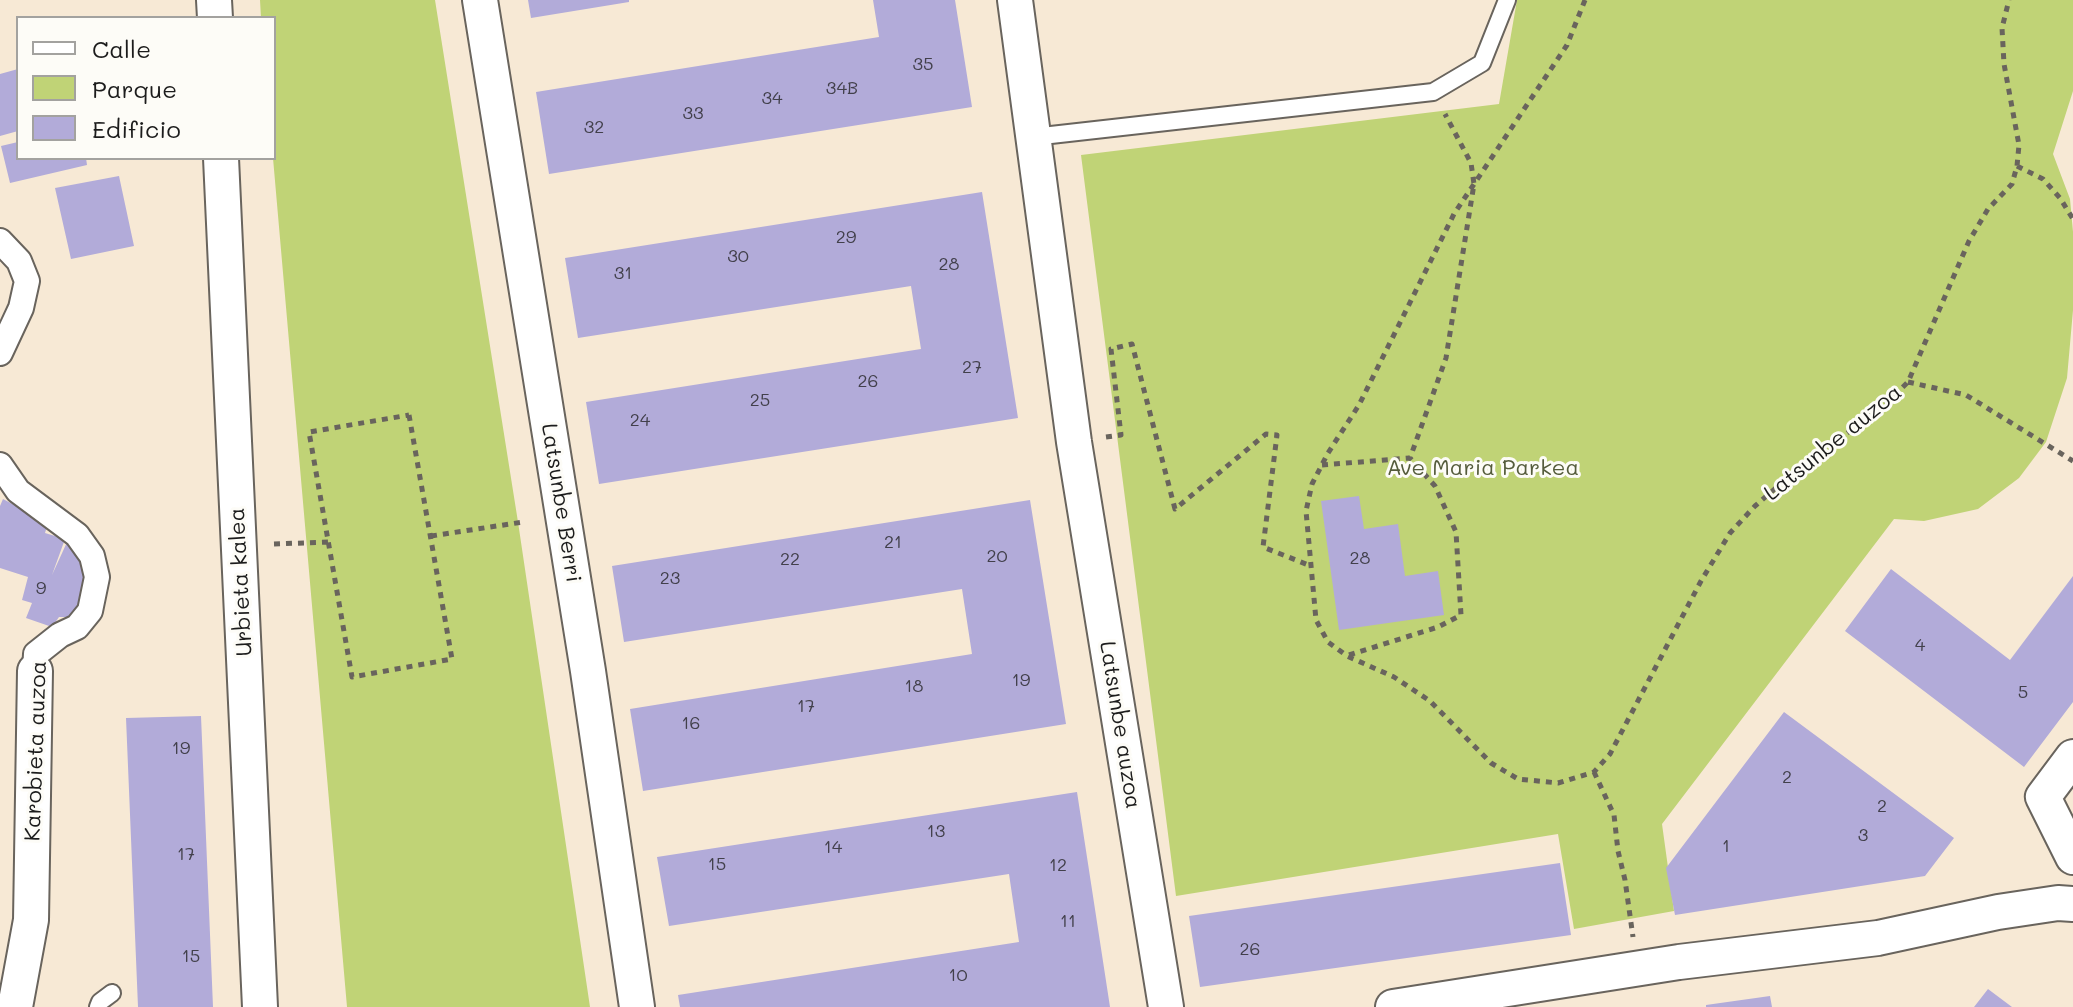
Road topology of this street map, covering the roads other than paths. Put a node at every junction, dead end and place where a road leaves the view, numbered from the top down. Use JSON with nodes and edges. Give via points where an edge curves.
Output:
{"nodes":[{"id":1,"x":480,"y":0,"type":"edge"},
{"id":2,"x":1015,"y":0,"type":"edge"},
{"id":3,"x":1507,"y":0,"type":"edge"},
{"id":4,"x":1033,"y":137,"type":"junction"},
{"id":5,"x":221,"y":160,"type":"edge"},
{"id":6,"x":0,"y":241,"type":"edge"},
{"id":7,"x":9,"y":267,"type":"edge"},
{"id":8,"x":0,"y":353,"type":"edge"},
{"id":9,"x":0,"y":465,"type":"edge"},
{"id":10,"x":35,"y":671,"type":"joint"},
{"id":11,"x":2073,"y":757,"type":"edge"},
{"id":12,"x":2073,"y":857,"type":"edge"},
{"id":13,"x":2073,"y":904,"type":"edge"},
{"id":14,"x":112,"y":993,"type":"dead end"},
{"id":15,"x":15,"y":1007,"type":"edge"},
{"id":16,"x":98,"y":1007,"type":"edge"},
{"id":17,"x":260,"y":1007,"type":"edge"},
{"id":18,"x":637,"y":1007,"type":"edge"},
{"id":19,"x":1166,"y":1007,"type":"edge"},
{"id":20,"x":1393,"y":1007,"type":"edge"}],
"edges":[{"from":1,"to":18,"type":"street","name":"Latsunbe Berri"},
{"from":2,"to":4,"type":"street","name":"Latsunbe auzoa"},
{"from":3,"to":4,"type":"lane","via":[[1482,63],[1433,92]]},
{"from":4,"to":19,"type":"street","name":"Latsunbe auzoa","via":[[1074,442]]},
{"from":5,"to":17,"type":"street","name":"Urbieta kalea"},
{"from":6,"to":7,"type":"street"},
{"from":7,"to":8,"type":"street","via":[[27,281]]},
{"from":9,"to":10,"type":"street","name":"Karobieta auzoa","via":[[18,491],[77,535],[92,556],[97,577],[90,611],[77,627],[36,654]]},
{"from":10,"to":15,"type":"street","name":"Karobieta auzoa","via":[[31,920]]},
{"from":11,"to":12,"type":"street","via":[[2043,797]]},
{"from":13,"to":20,"type":"street","via":[[1998,912],[1878,938]]},
{"from":14,"to":16,"type":"lane"}]}
